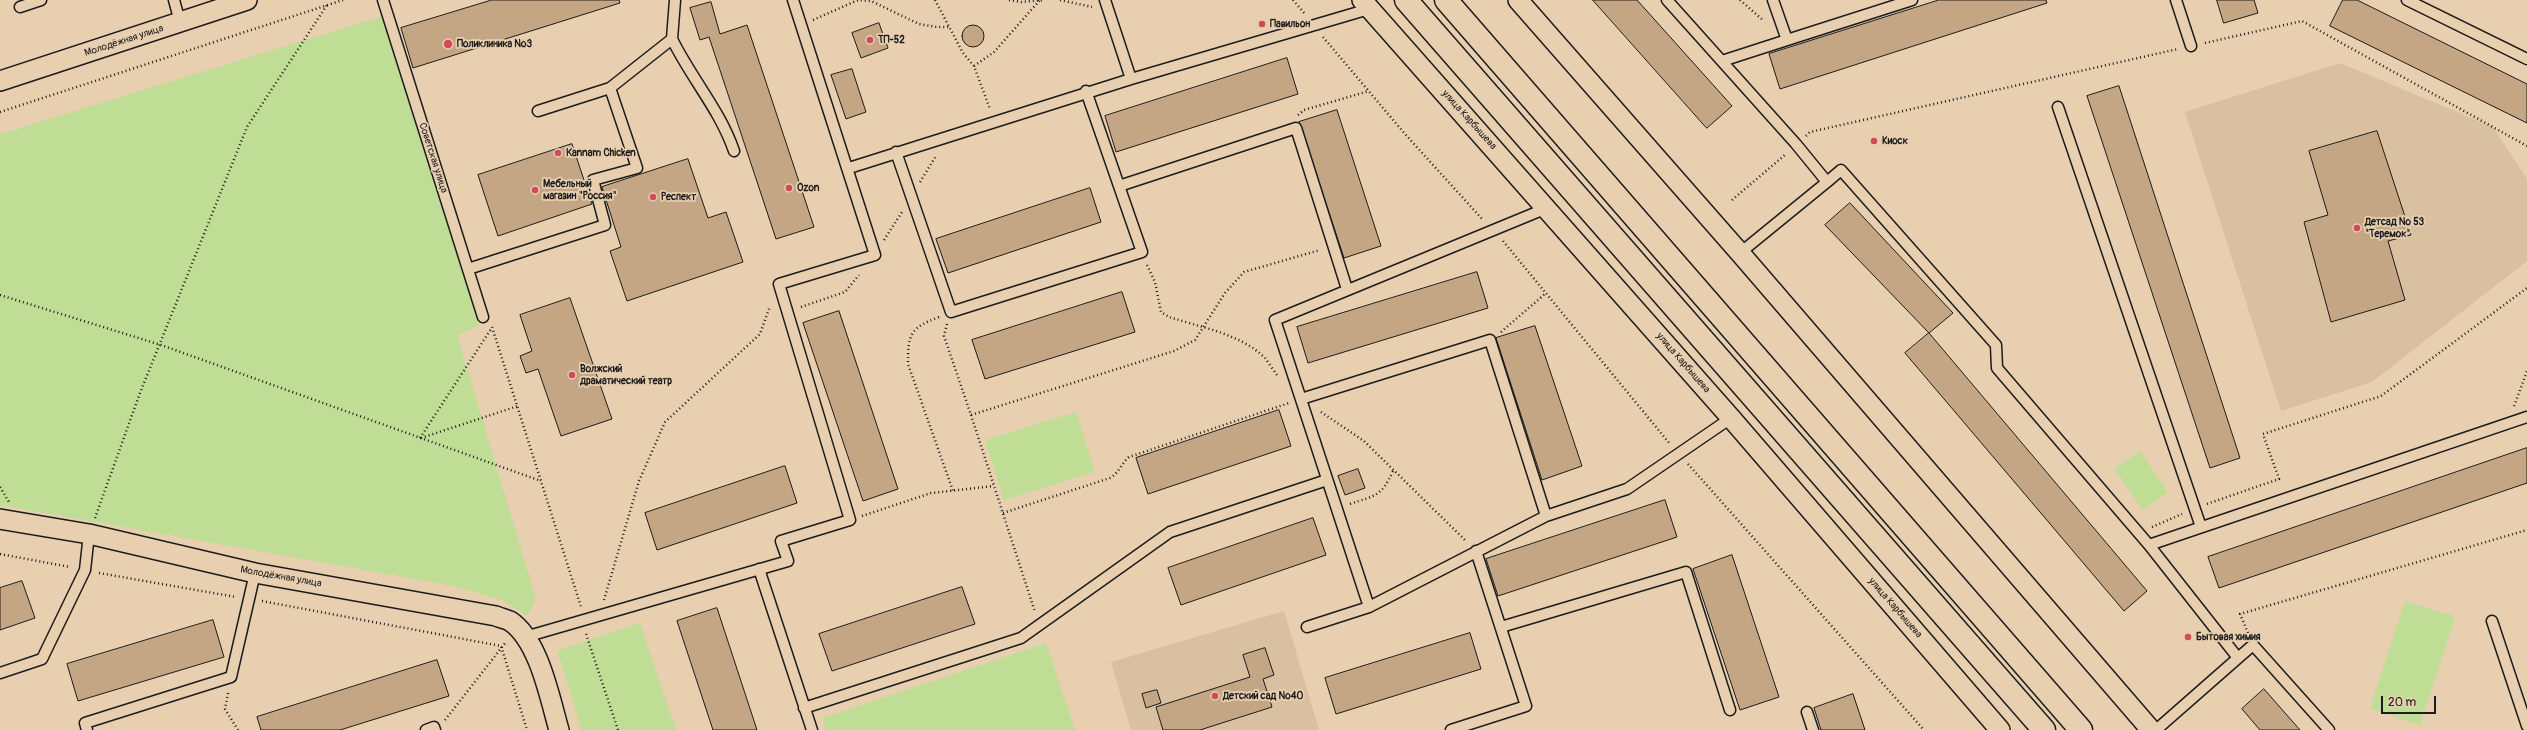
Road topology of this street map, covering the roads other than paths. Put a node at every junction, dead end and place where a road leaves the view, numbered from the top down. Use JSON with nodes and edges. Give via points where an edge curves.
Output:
{"nodes":[{"id":1,"x":41,"y":0,"type":"edge"},
{"id":2,"x":174,"y":0,"type":"edge"},
{"id":3,"x":247,"y":0,"type":"edge"},
{"id":4,"x":383,"y":0,"type":"edge"},
{"id":5,"x":675,"y":0,"type":"edge"},
{"id":6,"x":793,"y":0,"type":"edge"},
{"id":7,"x":1105,"y":0,"type":"edge"},
{"id":8,"x":1406,"y":0,"type":"edge"},
{"id":9,"x":1446,"y":0,"type":"edge"},
{"id":10,"x":1518,"y":0,"type":"edge"},
{"id":11,"x":1667,"y":0,"type":"edge"},
{"id":12,"x":1773,"y":0,"type":"edge"},
{"id":13,"x":1912,"y":0,"type":"edge"},
{"id":14,"x":2176,"y":0,"type":"edge"},
{"id":15,"x":2407,"y":0,"type":"edge"},
{"id":16,"x":1366,"y":4,"type":"edge"},
{"id":17,"x":20,"y":7,"type":"dead end"},
{"id":18,"x":180,"y":22,"type":"junction"},
{"id":19,"x":672,"y":39,"type":"junction"},
{"id":20,"x":1787,"y":40,"type":"junction"},
{"id":21,"x":2191,"y":46,"type":"road end"},
{"id":22,"x":2527,"y":60,"type":"edge"},
{"id":23,"x":1722,"y":61,"type":"junction"},
{"id":24,"x":1131,"y":79,"type":"junction"},
{"id":25,"x":0,"y":81,"type":"edge"},
{"id":26,"x":610,"y":88,"type":"junction"},
{"id":27,"x":1086,"y":91,"type":"junction"},
{"id":28,"x":2058,"y":107,"type":"dead end"},
{"id":29,"x":538,"y":111,"type":"dead end"},
{"id":30,"x":734,"y":151,"type":"dead end"},
{"id":31,"x":896,"y":152,"type":"junction"},
{"id":32,"x":849,"y":168,"type":"junction"},
{"id":33,"x":1827,"y":182,"type":"junction"},
{"id":34,"x":1120,"y":186,"type":"junction"},
{"id":35,"x":1547,"y":208,"type":"junction"},
{"id":36,"x":1740,"y":253,"type":"junction"},
{"id":37,"x":468,"y":269,"type":"junction"},
{"id":38,"x":1347,"y":289,"type":"junction"},
{"id":39,"x":483,"y":317,"type":"road end"},
{"id":40,"x":1301,"y":399,"type":"junction"},
{"id":41,"x":2527,"y":417,"type":"edge"},
{"id":42,"x":1731,"y":418,"type":"junction"},
{"id":43,"x":1328,"y":480,"type":"junction"},
{"id":44,"x":1546,"y":516,"type":"junction"},
{"id":45,"x":0,"y":519,"type":"edge"},
{"id":46,"x":2201,"y":527,"type":"junction"},
{"id":47,"x":89,"y":534,"type":"junction"},
{"id":48,"x":2149,"y":545,"type":"junction"},
{"id":49,"x":1476,"y":551,"type":"junction"},
{"id":50,"x":759,"y":569,"type":"junction"},
{"id":51,"x":255,"y":573,"type":"junction"},
{"id":52,"x":1369,"y":607,"type":"junction"},
{"id":53,"x":2492,"y":621,"type":"dead end"},
{"id":54,"x":1307,"y":627,"type":"dead end"},
{"id":55,"x":1501,"y":627,"type":"junction"},
{"id":56,"x":523,"y":634,"type":"junction"},
{"id":57,"x":2238,"y":658,"type":"junction"},
{"id":58,"x":0,"y":673,"type":"edge"},
{"id":59,"x":804,"y":708,"type":"junction"},
{"id":60,"x":1730,"y":710,"type":"dead end"},
{"id":61,"x":1807,"y":712,"type":"dead end"},
{"id":62,"x":2527,"y":726,"type":"edge"},
{"id":63,"x":438,"y":727,"type":"edge"},
{"id":64,"x":87,"y":730,"type":"edge"},
{"id":65,"x":426,"y":730,"type":"edge"},
{"id":66,"x":559,"y":730,"type":"edge"},
{"id":67,"x":812,"y":730,"type":"edge"},
{"id":68,"x":1451,"y":730,"type":"edge"},
{"id":69,"x":1813,"y":730,"type":"edge"},
{"id":70,"x":2000,"y":730,"type":"edge"},
{"id":71,"x":2044,"y":730,"type":"edge"},
{"id":72,"x":2081,"y":730,"type":"edge"},
{"id":73,"x":2151,"y":730,"type":"edge"},
{"id":74,"x":2156,"y":730,"type":"edge"},
{"id":75,"x":2329,"y":730,"type":"edge"}],
"edges":[{"from":1,"to":17,"type":"lane"},
{"from":2,"to":18,"type":"lane"},
{"from":3,"to":18,"type":"street","name":"Молодёжная улица"},
{"from":4,"to":37,"type":"lane","name":"Советская улица"},
{"from":5,"to":19,"type":"lane"},
{"from":6,"to":32,"type":"lane"},
{"from":7,"to":24,"type":"lane"},
{"from":8,"to":71,"type":"street"},
{"from":9,"to":72,"type":"street"},
{"from":10,"to":36,"type":"street"},
{"from":11,"to":23,"type":"lane"},
{"from":12,"to":20,"type":"lane"},
{"from":13,"to":20,"type":"lane"},
{"from":14,"to":21,"type":"lane"},
{"from":15,"to":22,"type":"lane"},
{"from":16,"to":24,"type":"lane","via":[[1313,25]]},
{"from":16,"to":35,"type":"street","name":"улица Карбышева"},
{"from":18,"to":25,"type":"street","name":"Молодёжная улица"},
{"from":19,"to":26,"type":"lane"},
{"from":19,"to":30,"type":"lane","via":[[726,127]]},
{"from":20,"to":23,"type":"lane"},
{"from":23,"to":33,"type":"lane"},
{"from":24,"to":27,"type":"lane"},
{"from":26,"to":29,"type":"lane"},
{"from":26,"to":37,"type":"lane","via":[[637,168],[593,180],[605,225]]},
{"from":27,"to":31,"type":"lane"},
{"from":27,"to":34,"type":"lane"},
{"from":28,"to":46,"type":"lane"},
{"from":31,"to":32,"type":"lane"},
{"from":31,"to":34,"type":"lane","via":[[951,312],[1142,252]]},
{"from":32,"to":50,"type":"lane","via":[[875,255],[779,284],[850,520],[782,541],[788,561]]},
{"from":33,"to":36,"type":"lane"},
{"from":33,"to":48,"type":"lane","via":[[1841,170],[1991,339],[1996,345],[1997,368]]},
{"from":34,"to":38,"type":"lane","via":[[1296,128]]},
{"from":35,"to":38,"type":"lane"},
{"from":35,"to":42,"type":"street","name":"улица Карбышева"},
{"from":36,"to":73,"type":"street"},
{"from":37,"to":39,"type":"lane","name":"Советская улица"},
{"from":38,"to":40,"type":"lane","via":[[1275,320]]},
{"from":40,"to":43,"type":"lane"},
{"from":40,"to":44,"type":"lane","via":[[1490,340]]},
{"from":41,"to":46,"type":"lane"},
{"from":42,"to":44,"type":"lane","via":[[1626,489]]},
{"from":42,"to":70,"type":"street","name":"улица Карбышева"},
{"from":43,"to":52,"type":"lane"},
{"from":43,"to":59,"type":"lane","via":[[1170,532],[1021,638]]},
{"from":44,"to":49,"type":"lane"},
{"from":45,"to":47,"type":"street","name":"Молодёжная улица"},
{"from":46,"to":48,"type":"lane"},
{"from":47,"to":51,"type":"street","name":"Молодёжная улица"},
{"from":47,"to":58,"type":"lane","via":[[85,570],[42,659]]},
{"from":48,"to":57,"type":"lane"},
{"from":49,"to":52,"type":"lane"},
{"from":49,"to":55,"type":"lane"},
{"from":50,"to":56,"type":"lane"},
{"from":50,"to":59,"type":"lane"},
{"from":51,"to":56,"type":"street","name":"Молодёжная улица","via":[[496,616],[510,621]]},
{"from":51,"to":64,"type":"lane","via":[[232,677],[85,723]]},
{"from":52,"to":54,"type":"lane"},
{"from":53,"to":62,"type":"lane"},
{"from":55,"to":60,"type":"lane","via":[[1686,572]]},
{"from":55,"to":68,"type":"lane","via":[[1526,706]]},
{"from":56,"to":66,"type":"street","name":"Молодёжная улица","via":[[539,664]]},
{"from":57,"to":74,"type":"lane"},
{"from":57,"to":75,"type":"lane","via":[[2253,645]]},
{"from":59,"to":67,"type":"lane"},
{"from":61,"to":69,"type":"lane"},
{"from":63,"to":65,"type":"lane"}]}
